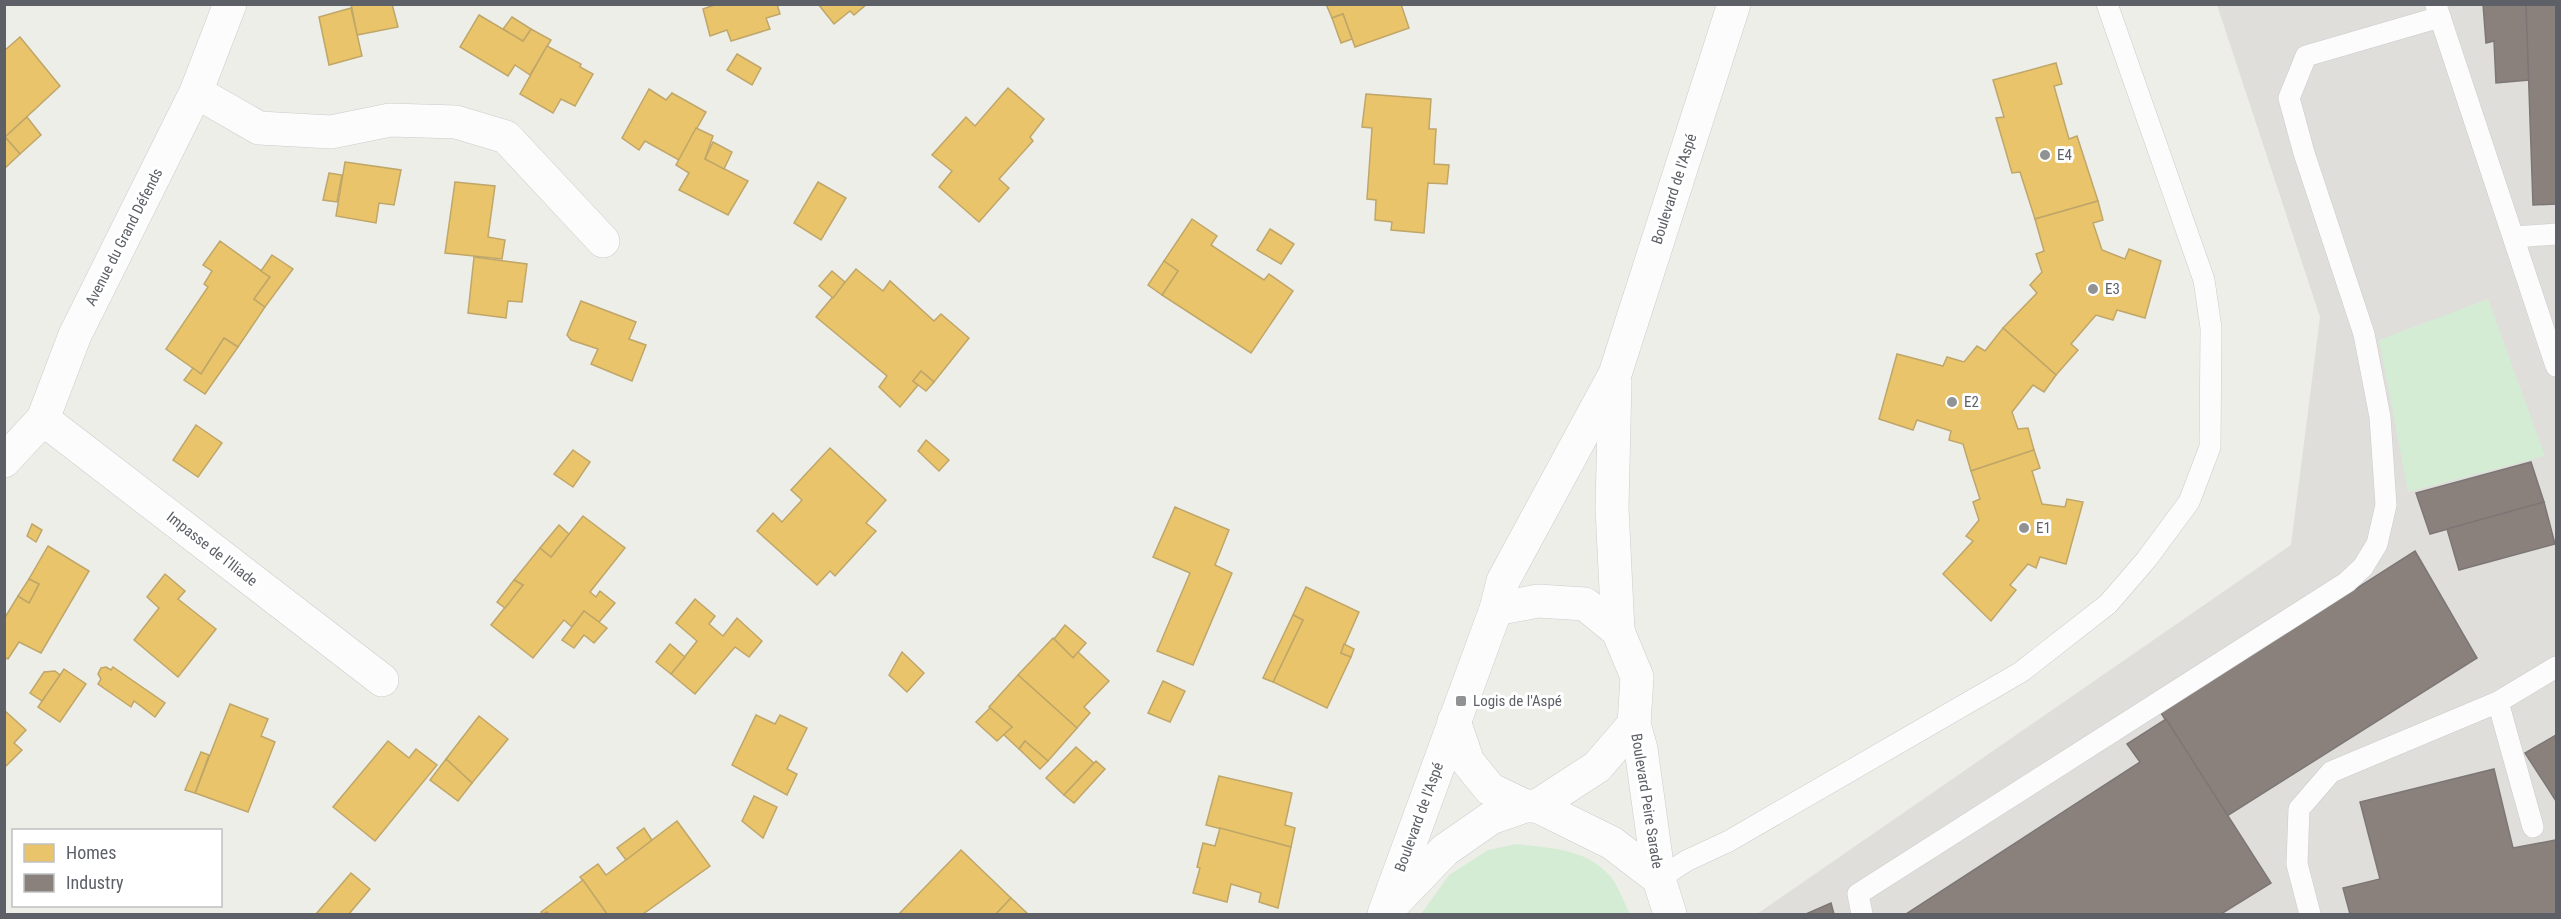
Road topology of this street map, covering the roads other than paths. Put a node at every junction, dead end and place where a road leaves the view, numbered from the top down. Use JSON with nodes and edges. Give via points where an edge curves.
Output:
{"nodes":[{"id":1,"x":230,"y":4,"type":"edge"},
{"id":2,"x":1734,"y":4,"type":"edge"},
{"id":3,"x":2108,"y":4,"type":"edge"},
{"id":4,"x":2438,"y":10,"type":"edge"},
{"id":5,"x":196,"y":92,"type":"junction"},
{"id":6,"x":2556,"y":234,"type":"edge"},
{"id":7,"x":2515,"y":237,"type":"junction"},
{"id":8,"x":603,"y":242,"type":"dead end"},
{"id":9,"x":2556,"y":366,"type":"edge"},
{"id":10,"x":1616,"y":374,"type":"junction"},
{"id":11,"x":43,"y":419,"type":"junction"},
{"id":12,"x":4,"y":461,"type":"edge"},
{"id":13,"x":1496,"y":609,"type":"junction"},
{"id":14,"x":1618,"y":631,"type":"junction"},
{"id":15,"x":2556,"y":667,"type":"edge"},
{"id":16,"x":382,"y":680,"type":"dead end"},
{"id":17,"x":2498,"y":702,"type":"junction"},
{"id":18,"x":1454,"y":721,"type":"junction"},
{"id":19,"x":1634,"y":724,"type":"junction"},
{"id":20,"x":1531,"y":806,"type":"junction"},
{"id":21,"x":2533,"y":827,"type":"dead end"},
{"id":22,"x":1659,"y":879,"type":"junction"},
{"id":23,"x":1384,"y":914,"type":"edge"},
{"id":24,"x":1670,"y":915,"type":"edge"},
{"id":25,"x":1862,"y":915,"type":"edge"},
{"id":26,"x":2310,"y":915,"type":"edge"}],
"edges":[{"from":1,"to":5,"type":"street","name":"Avenue du Grand Défends"},
{"from":2,"to":10,"type":"street","name":"Boulevard de l'Aspé"},
{"from":3,"to":22,"type":"lane","via":[[2204,280],[2211,328],[2210,447],[2189,502],[2108,604],[2021,672]]},
{"from":4,"to":7,"type":"lane"},
{"from":4,"to":25,"type":"lane","via":[[2306,56],[2289,98],[2364,334],[2379,417],[2386,505],[2377,544],[2363,567],[2337,588],[1858,894]]},
{"from":5,"to":8,"type":"street","via":[[259,128],[331,132],[390,120],[456,122],[506,137]]},
{"from":5,"to":11,"type":"street","name":"Avenue du Grand Défends","via":[[75,335]]},
{"from":6,"to":7,"type":"lane"},
{"from":7,"to":9,"type":"lane"},
{"from":10,"to":13,"type":"street","name":"Boulevard de l'Aspé","via":[[1503,581]]},
{"from":10,"to":14,"type":"street","name":"Boulevard de l'Aspé","via":[[1612,508]]},
{"from":11,"to":12,"type":"street","name":"Avenue du Grand Défends"},
{"from":11,"to":16,"type":"street","name":"Impasse de l'Iliade"},
{"from":13,"to":14,"type":"street","via":[[1538,601],[1585,604]]},
{"from":13,"to":18,"type":"street"},
{"from":14,"to":19,"type":"street","via":[[1638,677]]},
{"from":15,"to":17,"type":"lane"},
{"from":17,"to":21,"type":"lane"},
{"from":17,"to":26,"type":"lane","via":[[2331,772],[2299,809],[2297,864]]},
{"from":18,"to":20,"type":"street","via":[[1468,762],[1490,789]]},
{"from":18,"to":23,"type":"street","name":"Boulevard de l'Aspé"},
{"from":19,"to":20,"type":"street","via":[[1597,767]]},
{"from":19,"to":22,"type":"street","name":"Boulevard Peire Sarade"},
{"from":20,"to":22,"type":"street","name":"Boulevard Peire Sarade","via":[[1612,843]]},
{"from":20,"to":23,"type":"street","name":"Boulevard de l'Aspé","via":[[1491,818],[1444,850]]},
{"from":22,"to":24,"type":"street","name":"Boulevard Peire Sarade"}]}
